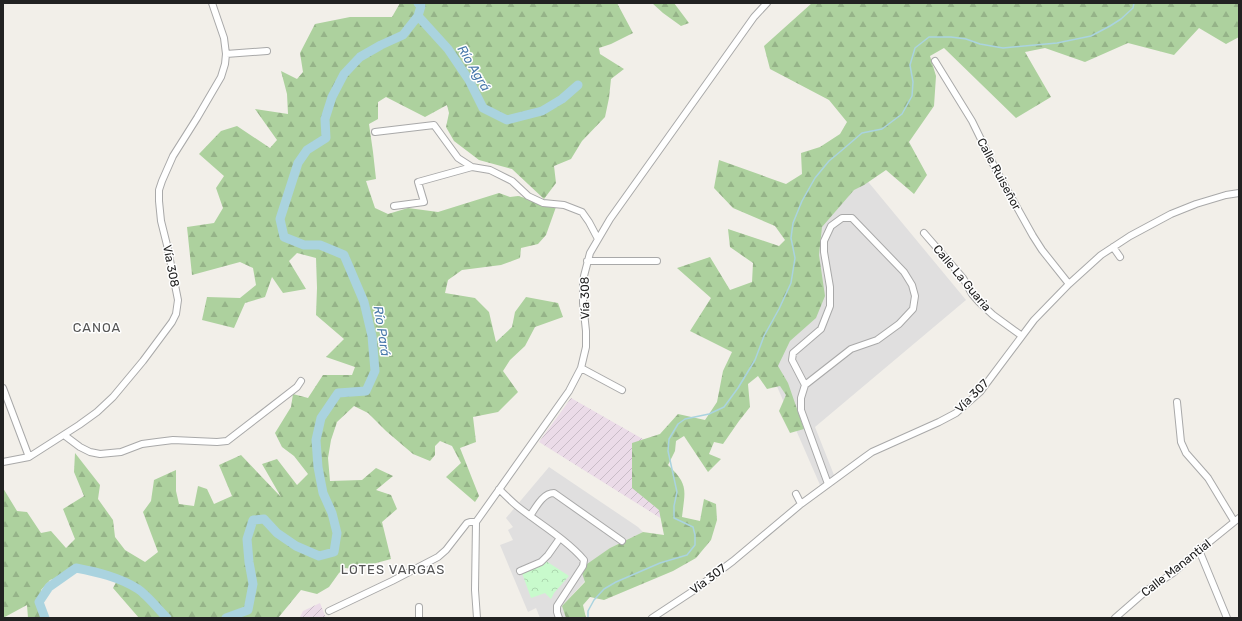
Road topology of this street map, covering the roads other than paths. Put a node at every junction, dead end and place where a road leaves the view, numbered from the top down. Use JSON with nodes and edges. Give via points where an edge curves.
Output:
{"nodes":[{"id":1,"x":212,"y":3,"type":"edge"},
{"id":2,"x":767,"y":3,"type":"edge"},
{"id":3,"x":267,"y":50,"type":"dead end"},
{"id":4,"x":226,"y":54,"type":"junction"},
{"id":5,"x":935,"y":61,"type":"dead end"},
{"id":6,"x":375,"y":132,"type":"dead end"},
{"id":7,"x":472,"y":167,"type":"junction"},
{"id":8,"x":1239,"y":193,"type":"edge"},
{"id":9,"x":394,"y":206,"type":"dead end"},
{"id":10,"x":924,"y":233,"type":"dead end"},
{"id":11,"x":598,"y":239,"type":"junction"},
{"id":12,"x":1113,"y":247,"type":"junction"},
{"id":13,"x":1120,"y":257,"type":"dead end"},
{"id":14,"x":587,"y":261,"type":"junction"},
{"id":15,"x":657,"y":261,"type":"dead end"},
{"id":16,"x":1069,"y":284,"type":"junction"},
{"id":17,"x":1022,"y":336,"type":"junction"},
{"id":18,"x":581,"y":368,"type":"junction"},
{"id":19,"x":301,"y":381,"type":"dead end"},
{"id":20,"x":805,"y":385,"type":"junction"},
{"id":21,"x":3,"y":388,"type":"edge"},
{"id":22,"x":622,"y":390,"type":"dead end"},
{"id":23,"x":1177,"y":402,"type":"dead end"},
{"id":24,"x":64,"y":435,"type":"junction"},
{"id":25,"x":29,"y":457,"type":"junction"},
{"id":26,"x":3,"y":462,"type":"edge"},
{"id":27,"x":828,"y":484,"type":"junction"},
{"id":28,"x":499,"y":489,"type":"junction"},
{"id":29,"x":796,"y":494,"type":"dead end"},
{"id":30,"x":800,"y":504,"type":"junction"},
{"id":31,"x":530,"y":516,"type":"junction"},
{"id":32,"x":1237,"y":520,"type":"edge"},
{"id":33,"x":476,"y":522,"type":"junction"},
{"id":34,"x":560,"y":538,"type":"junction"},
{"id":35,"x":622,"y":541,"type":"dead end"},
{"id":36,"x":1199,"y":550,"type":"junction"},
{"id":37,"x":520,"y":572,"type":"dead end"},
{"id":38,"x":419,"y":607,"type":"dead end"},
{"id":39,"x":329,"y":611,"type":"dead end"},
{"id":40,"x":419,"y":618,"type":"edge"},
{"id":41,"x":477,"y":618,"type":"edge"},
{"id":42,"x":559,"y":618,"type":"edge"},
{"id":43,"x":652,"y":618,"type":"edge"},
{"id":44,"x":1115,"y":618,"type":"edge"},
{"id":45,"x":1227,"y":618,"type":"edge"}],
"edges":[{"from":1,"to":4,"type":"street","name":"Vía 308","via":[[224,38]]},
{"from":2,"to":11,"type":"street","name":"Vía 308","via":[[754,17]]},
{"from":3,"to":4,"type":"street"},
{"from":4,"to":24,"type":"street","name":"Vía 308","via":[[221,77],[173,156],[159,190],[161,221],[178,300],[176,314],[162,336],[113,397],[97,412]]},
{"from":5,"to":16,"type":"street","name":"Calle Ruiseñor","via":[[972,121],[1039,246]]},
{"from":6,"to":7,"type":"street","via":[[434,125],[458,158]]},
{"from":7,"to":9,"type":"street","via":[[418,182],[424,202]]},
{"from":7,"to":11,"type":"street","via":[[490,170],[512,181],[528,196],[543,203],[564,205],[582,212]]},
{"from":8,"to":12,"type":"street","name":"Vía 307","via":[[1196,204]]},
{"from":10,"to":17,"type":"street","name":"Calle La Guaria","via":[[963,278],[979,302],[993,316]]},
{"from":11,"to":14,"type":"street","name":"Vía 308"},
{"from":12,"to":13,"type":"street"},
{"from":12,"to":16,"type":"street","name":"Vía 307"},
{"from":14,"to":15,"type":"street"},
{"from":14,"to":18,"type":"street","name":"Vía 308","via":[[583,284],[586,347]]},
{"from":16,"to":17,"type":"street","name":"Vía 307"},
{"from":17,"to":27,"type":"street","name":"Vía 307","via":[[980,392],[956,413],[872,452]]},
{"from":18,"to":22,"type":"street"},
{"from":18,"to":28,"type":"street","name":"Vía 308","via":[[570,391]]},
{"from":19,"to":24,"type":"street","via":[[297,387],[227,441],[173,440],[100,454],[80,447]]},
{"from":20,"to":20,"type":"street","via":[[792,360],[793,354],[821,328],[830,306],[824,241],[831,226],[842,218],[852,218],[904,272],[912,284],[915,296],[913,309],[899,324],[877,340],[851,349]]},
{"from":20,"to":27,"type":"street","via":[[800,398],[801,410]]},
{"from":21,"to":25,"type":"street"},
{"from":23,"to":32,"type":"street","via":[[1181,442],[1186,453],[1208,478]]},
{"from":24,"to":25,"type":"street","name":"Vía 308"},
{"from":25,"to":26,"type":"street","name":"Vía 308"},
{"from":27,"to":30,"type":"street","name":"Vía 307"},
{"from":28,"to":31,"type":"street"},
{"from":28,"to":33,"type":"street","name":"Vía 308"},
{"from":29,"to":30,"type":"street"},
{"from":30,"to":43,"type":"street","name":"Vía 307","via":[[733,561]]},
{"from":31,"to":34,"type":"street"},
{"from":31,"to":35,"type":"street","via":[[545,496],[554,493]]},
{"from":32,"to":36,"type":"street","name":"Calle Manantial"},
{"from":33,"to":39,"type":"street","via":[[468,523],[438,557]]},
{"from":33,"to":41,"type":"street"},
{"from":34,"to":37,"type":"street","via":[[541,562]]},
{"from":34,"to":42,"type":"street","via":[[584,560],[583,566],[557,606]]},
{"from":36,"to":44,"type":"street","name":"Calle Manantial","via":[[1173,573],[1146,590]]},
{"from":36,"to":45,"type":"street"},
{"from":38,"to":40,"type":"street"}]}
